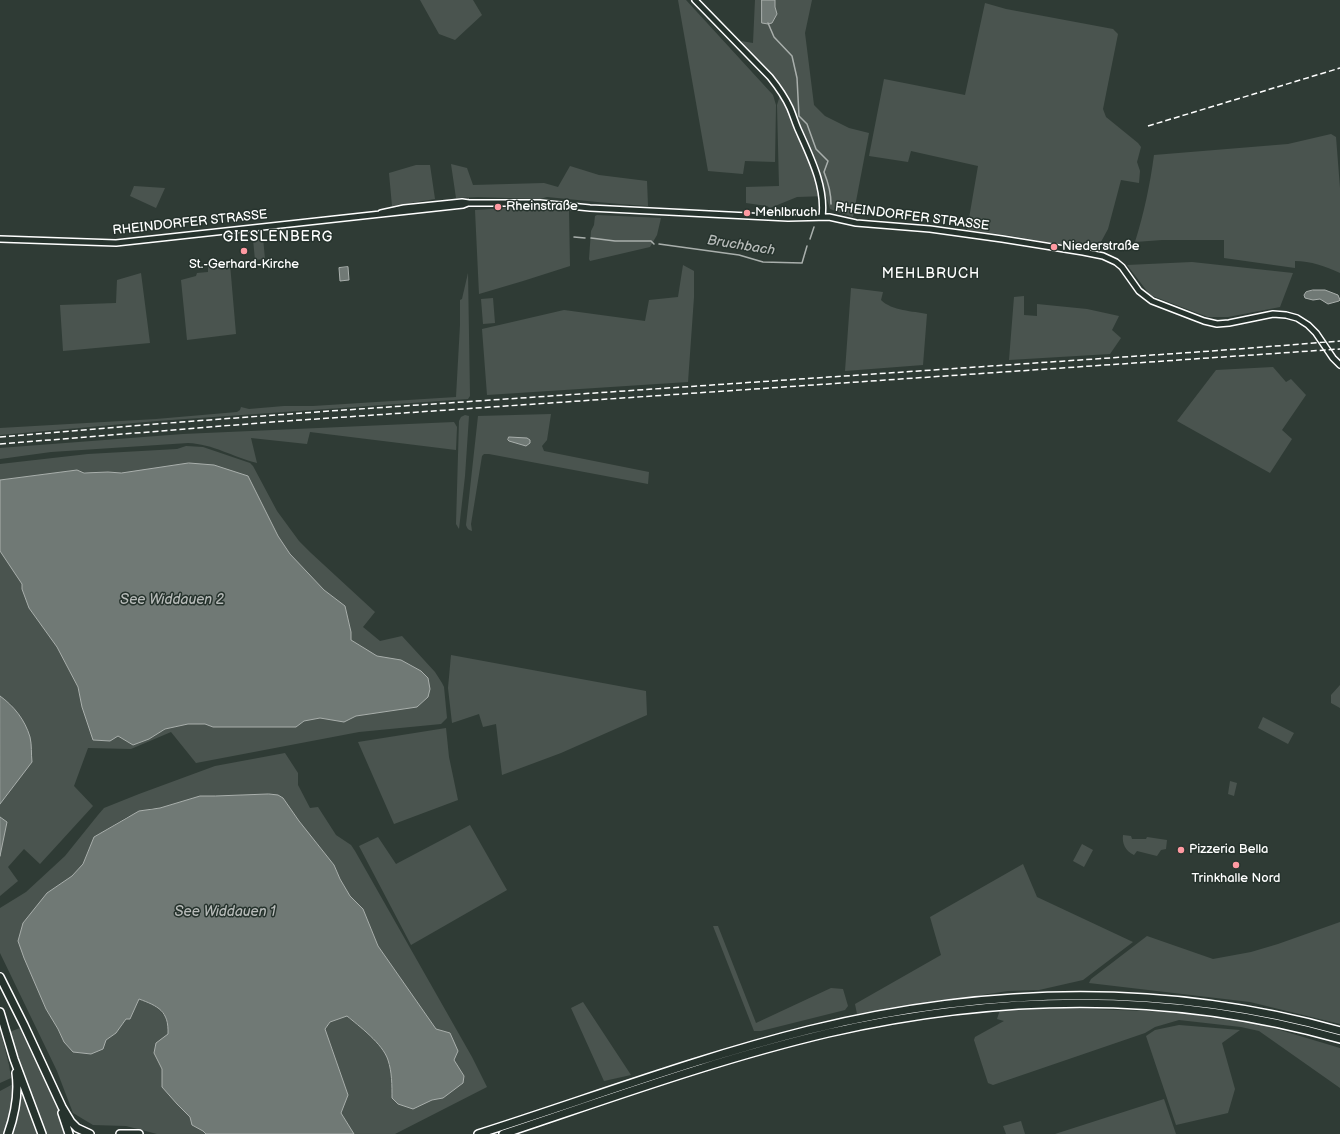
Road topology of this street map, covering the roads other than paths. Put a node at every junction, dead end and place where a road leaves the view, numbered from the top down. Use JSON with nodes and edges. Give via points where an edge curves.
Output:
{"nodes":[{"id":1,"x":695,"y":0,"type":"edge"},
{"id":2,"x":822,"y":217,"type":"junction"},
{"id":3,"x":0,"y":239,"type":"edge"},
{"id":4,"x":1340,"y":365,"type":"edge"},
{"id":5,"x":0,"y":977,"type":"edge"},
{"id":6,"x":0,"y":1012,"type":"edge"},
{"id":7,"x":1340,"y":1031,"type":"edge"},
{"id":8,"x":1340,"y":1039,"type":"edge"},
{"id":9,"x":14,"y":1059,"type":"junction"},
{"id":10,"x":52,"y":1086,"type":"junction"},
{"id":11,"x":8,"y":1134,"type":"edge"},
{"id":12,"x":42,"y":1134,"type":"edge"},
{"id":13,"x":69,"y":1134,"type":"edge"},
{"id":14,"x":90,"y":1134,"type":"edge"},
{"id":15,"x":120,"y":1134,"type":"edge"},
{"id":16,"x":139,"y":1134,"type":"edge"},
{"id":17,"x":478,"y":1134,"type":"edge"},
{"id":18,"x":503,"y":1134,"type":"edge"}],
"edges":[{"from":1,"to":2,"type":"main road","via":[[780,89],[791,108],[818,181],[824,206]]},
{"from":2,"to":3,"type":"main road","name":"RHEINDORFER STRASSE","via":[[788,218],[540,203],[462,202],[116,243]]},
{"from":2,"to":4,"type":"main road","name":"RHEINDORFER STRASSE","via":[[856,223],[930,229],[1103,256],[1119,264],[1142,294],[1157,304],[1196,319],[1212,323],[1235,323],[1264,315],[1292,316],[1316,333]]},
{"from":5,"to":10,"type":"highway"},
{"from":6,"to":9,"type":"highway"},
{"from":7,"to":17,"type":"highway","via":[[1252,1011],[1151,998],[1051,996],[968,1001],[856,1020],[753,1045]]},
{"from":8,"to":18,"type":"highway","via":[[1250,1018],[1190,1009],[1075,1003],[974,1008],[880,1022],[777,1046],[627,1092]]},
{"from":9,"to":11,"type":"highway","via":[[17,1097]]},
{"from":9,"to":12,"type":"highway"},
{"from":10,"to":13,"type":"highway"},
{"from":10,"to":14,"type":"highway","via":[[71,1122]]},
{"from":15,"to":16,"type":"highway"}]}
